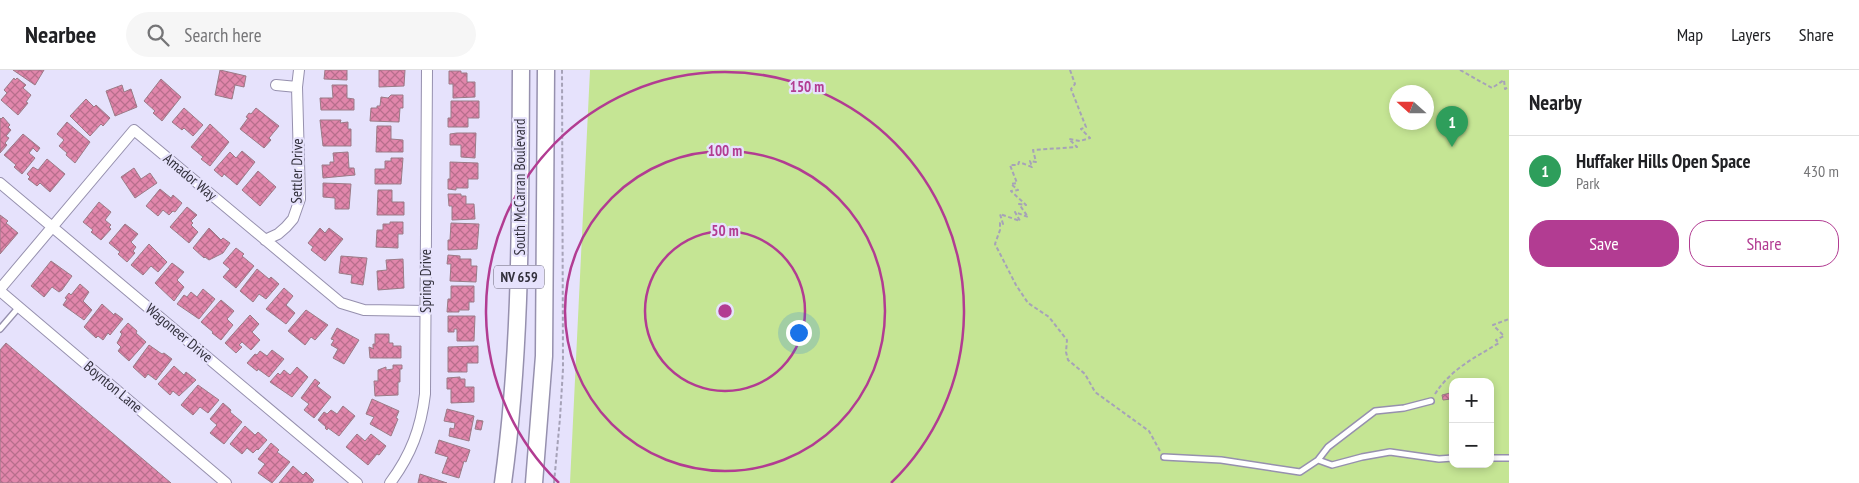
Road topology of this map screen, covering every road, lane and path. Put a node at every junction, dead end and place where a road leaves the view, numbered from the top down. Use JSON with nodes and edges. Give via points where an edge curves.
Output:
{"nodes":[{"id":1,"x":299,"y":70,"type":"edge"},
{"id":2,"x":428,"y":70,"type":"edge"},
{"id":3,"x":521,"y":70,"type":"edge"},
{"id":4,"x":546,"y":70,"type":"edge"},
{"id":5,"x":562,"y":70,"type":"edge"},
{"id":6,"x":1070,"y":70,"type":"edge"},
{"id":7,"x":1460,"y":70,"type":"edge"},
{"id":8,"x":276,"y":85,"type":"dead end"},
{"id":9,"x":1509,"y":87,"type":"edge"},
{"id":10,"x":298,"y":88,"type":"junction"},
{"id":11,"x":0,"y":183,"type":"edge"},
{"id":12,"x":52,"y":227,"type":"junction"},
{"id":13,"x":265,"y":240,"type":"junction"},
{"id":14,"x":0,"y":290,"type":"edge"},
{"id":15,"x":19,"y":307,"type":"junction"},
{"id":16,"x":426,"y":311,"type":"junction"},
{"id":17,"x":1509,"y":320,"type":"edge"},
{"id":18,"x":0,"y":329,"type":"edge"},
{"id":19,"x":1431,"y":401,"type":"joint"},
{"id":20,"x":1164,"y":457,"type":"joint"},
{"id":21,"x":1449,"y":458,"type":"edge"},
{"id":22,"x":1494,"y":458,"type":"edge"},
{"id":23,"x":1509,"y":458,"type":"edge"},
{"id":24,"x":1318,"y":460,"type":"junction"},
{"id":25,"x":226,"y":483,"type":"edge"},
{"id":26,"x":357,"y":483,"type":"edge"},
{"id":27,"x":390,"y":483,"type":"edge"},
{"id":28,"x":503,"y":483,"type":"edge"},
{"id":29,"x":534,"y":483,"type":"edge"},
{"id":30,"x":554,"y":483,"type":"edge"}],
"edges":[{"from":1,"to":10,"type":"street","name":"Settler Drive"},
{"from":2,"to":16,"type":"street","name":"Spring Drive"},
{"from":3,"to":28,"type":"main road","name":"South McCarran Boulevard","number":"NV 659","via":[[518,332]]},
{"from":4,"to":29,"type":"main road","name":"South McCarran Boulevard","number":"NV 659","via":[[544,356]]},
{"from":5,"to":30,"type":"path","via":[[563,369]]},
{"from":6,"to":20,"type":"path","via":[[1075,84],[1071,89],[1086,128],[1081,129],[1090,138],[1080,141],[1069,139],[1077,147],[1033,150],[1036,162],[1030,161],[1032,167],[1019,162],[1018,165],[1010,165],[1017,183],[1011,184],[1018,190],[1012,192],[1026,205],[1019,204],[1028,217],[1015,212],[1020,221],[1000,214],[1003,224],[1000,223],[995,244],[1028,303],[1049,317],[1067,340],[1068,360],[1085,374],[1095,392],[1148,431]]},
{"from":7,"to":9,"type":"path","via":[[1492,88],[1504,80],[1505,89]]},
{"from":8,"to":10,"type":"street"},
{"from":10,"to":13,"type":"street","name":"Settler Drive","via":[[300,199],[293,219],[278,234]]},
{"from":11,"to":12,"type":"street","name":"Wagoneer Drive"},
{"from":12,"to":13,"type":"street","name":"Amador Way","via":[[134,130]]},
{"from":12,"to":14,"type":"street","name":"Amador Way"},
{"from":12,"to":26,"type":"street","name":"Wagoneer Drive"},
{"from":13,"to":16,"type":"street","name":"Amador Way","via":[[333,297],[352,308]]},
{"from":14,"to":15,"type":"street","name":"Boynton Lane"},
{"from":15,"to":18,"type":"lane"},
{"from":15,"to":25,"type":"street","name":"Boynton Lane"},
{"from":16,"to":27,"type":"street","name":"Spring Drive","via":[[423,414],[411,451]]},
{"from":17,"to":19,"type":"path","via":[[1493,325],[1504,336],[1496,340],[1499,343],[1453,371]]},
{"from":19,"to":24,"type":"lane","via":[[1375,411],[1328,447]]},
{"from":20,"to":24,"type":"lane","via":[[1221,460],[1300,472]]},
{"from":21,"to":24,"type":"lane","via":[[1390,452],[1332,465]]},
{"from":22,"to":23,"type":"lane"}]}
